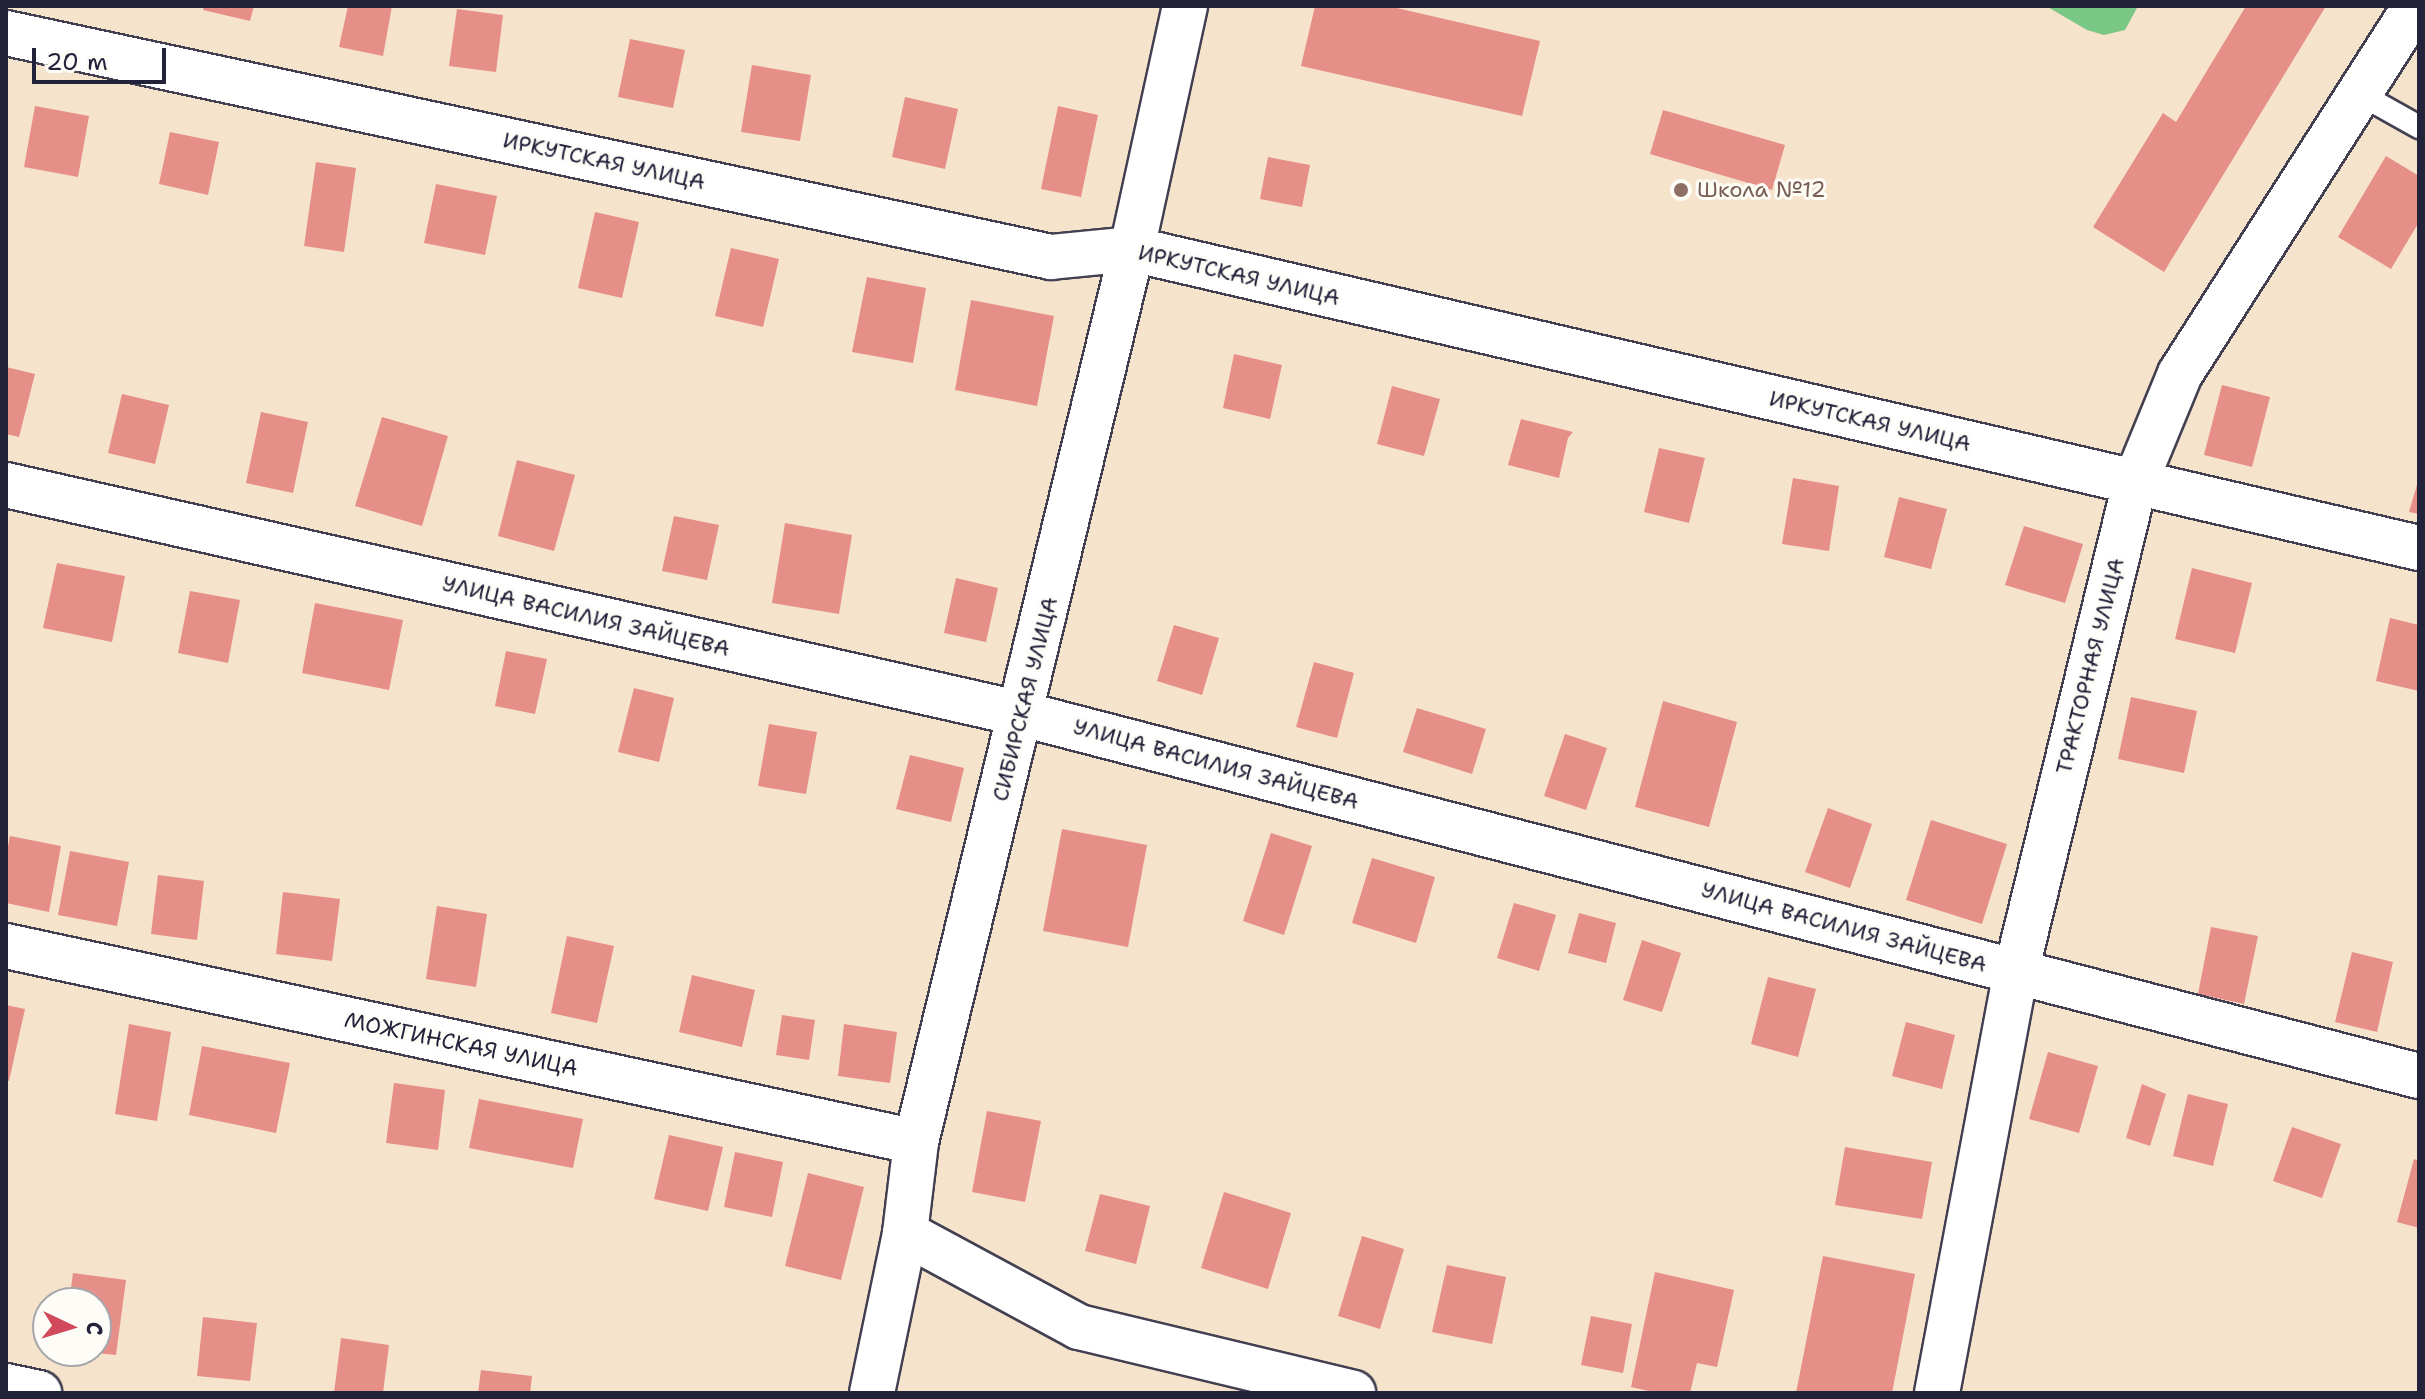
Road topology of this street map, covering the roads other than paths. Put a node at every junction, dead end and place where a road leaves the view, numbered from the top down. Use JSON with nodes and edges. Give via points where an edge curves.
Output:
{"nodes":[{"id":1,"x":1185,"y":6,"type":"edge"},
{"id":2,"x":2415,"y":6,"type":"edge"},
{"id":3,"x":6,"y":33,"type":"edge"},
{"id":4,"x":2360,"y":94,"type":"junction"},
{"id":5,"x":2419,"y":127,"type":"edge"},
{"id":6,"x":1132,"y":249,"type":"junction"},
{"id":7,"x":2135,"y":483,"type":"junction"},
{"id":8,"x":6,"y":485,"type":"edge"},
{"id":9,"x":2419,"y":548,"type":"edge"},
{"id":10,"x":1022,"y":714,"type":"junction"},
{"id":11,"x":6,"y":946,"type":"edge"},
{"id":12,"x":2016,"y":972,"type":"junction"},
{"id":13,"x":2419,"y":1076,"type":"edge"},
{"id":14,"x":916,"y":1142,"type":"junction"},
{"id":15,"x":905,"y":1233,"type":"junction"},
{"id":16,"x":6,"y":1386,"type":"edge"},
{"id":17,"x":39,"y":1393,"type":"edge"},
{"id":18,"x":872,"y":1393,"type":"edge"},
{"id":19,"x":1353,"y":1393,"type":"edge"},
{"id":20,"x":1937,"y":1393,"type":"edge"}],
"edges":[{"from":1,"to":6,"type":"street","name":"СИБИРСКАЯ УЛИЦА"},
{"from":2,"to":4,"type":"street","name":"ТРАКТОРНАЯ УЛИЦА"},
{"from":3,"to":6,"type":"street","name":"ИРКУТСКАЯ УЛИЦА","via":[[1051,257]]},
{"from":4,"to":5,"type":"lane"},
{"from":4,"to":7,"type":"street","name":"ТРАКТОРНАЯ УЛИЦА","via":[[2180,374]]},
{"from":6,"to":7,"type":"street","name":"ИРКУТСКАЯ УЛИЦА"},
{"from":6,"to":10,"type":"street","name":"СИБИРСКАЯ УЛИЦА"},
{"from":7,"to":9,"type":"street","name":"ИРКУТСКАЯ УЛИЦА"},
{"from":7,"to":12,"type":"street","name":"ТРАКТОРНАЯ УЛИЦА"},
{"from":8,"to":10,"type":"street","name":"УЛИЦА ВАСИЛИЯ ЗАЙЦЕВА"},
{"from":10,"to":12,"type":"street","name":"УЛИЦА ВАСИЛИЯ ЗАЙЦЕВА"},
{"from":10,"to":14,"type":"street","name":"СИБИРСКАЯ УЛИЦА"},
{"from":11,"to":14,"type":"street","name":"МОЖГИНСКАЯ УЛИЦА"},
{"from":12,"to":13,"type":"street","name":"УЛИЦА ВАСИЛИЯ ЗАЙЦЕВА"},
{"from":12,"to":20,"type":"street","name":"ТРАКТОРНАЯ УЛИЦА"},
{"from":14,"to":15,"type":"street","name":"СИБИРСКАЯ УЛИЦА"},
{"from":15,"to":18,"type":"street","name":"СИБИРСКАЯ УЛИЦА"},
{"from":15,"to":19,"type":"street","via":[[1079,1327]]},
{"from":16,"to":17,"type":"street"}]}
